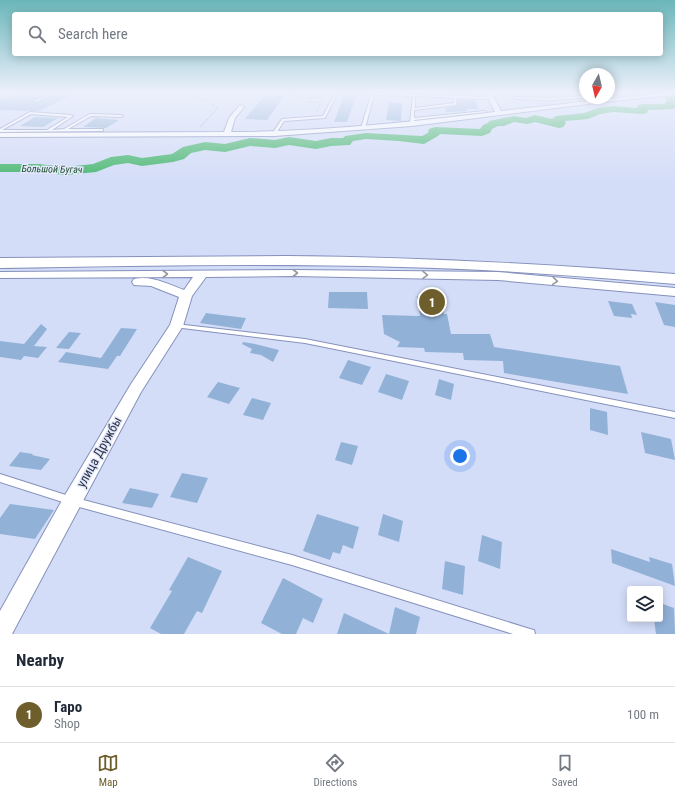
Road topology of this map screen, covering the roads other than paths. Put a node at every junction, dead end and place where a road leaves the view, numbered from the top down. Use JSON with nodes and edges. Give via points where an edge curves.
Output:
{"nodes":[{"id":1,"x":14,"y":123,"type":"edge"},
{"id":2,"x":60,"y":123,"type":"edge"},
{"id":3,"x":77,"y":123,"type":"edge"},
{"id":4,"x":231,"y":123,"type":"edge"},
{"id":5,"x":281,"y":123,"type":"edge"},
{"id":6,"x":364,"y":123,"type":"edge"},
{"id":7,"x":408,"y":123,"type":"edge"},
{"id":8,"x":363,"y":128,"type":"junction"},
{"id":9,"x":0,"y":130,"type":"edge"},
{"id":10,"x":65,"y":130,"type":"junction"},
{"id":11,"x":47,"y":131,"type":"junction"},
{"id":12,"x":274,"y":134,"type":"junction"},
{"id":13,"x":0,"y":135,"type":"edge"},
{"id":14,"x":99,"y":135,"type":"junction"},
{"id":15,"x":227,"y":135,"type":"junction"},
{"id":16,"x":0,"y":254,"type":"edge"},
{"id":17,"x":0,"y":263,"type":"edge"},
{"id":18,"x":675,"y":270,"type":"edge"},
{"id":19,"x":0,"y":274,"type":"edge"},
{"id":20,"x":202,"y":274,"type":"junction"},
{"id":21,"x":675,"y":280,"type":"edge"},
{"id":22,"x":0,"y":282,"type":"edge"},
{"id":23,"x":675,"y":292,"type":"edge"},
{"id":24,"x":186,"y":295,"type":"junction"},
{"id":25,"x":176,"y":326,"type":"junction"},
{"id":26,"x":675,"y":414,"type":"edge"},
{"id":27,"x":0,"y":478,"type":"edge"},
{"id":28,"x":72,"y":501,"type":"junction"},
{"id":29,"x":0,"y":634,"type":"edge"},
{"id":30,"x":530,"y":634,"type":"edge"}],
"edges":[{"from":1,"to":9,"type":"lane"},
{"from":2,"to":11,"type":"lane"},
{"from":3,"to":10,"type":"lane"},
{"from":4,"to":15,"type":"street"},
{"from":5,"to":12,"type":"lane"},
{"from":6,"to":8,"type":"lane"},
{"from":7,"to":8,"type":"street"},
{"from":8,"to":12,"type":"street"},
{"from":9,"to":11,"type":"lane"},
{"from":10,"to":11,"type":"lane"},
{"from":10,"to":14,"type":"lane","via":[[102,130]]},
{"from":12,"to":15,"type":"street"},
{"from":13,"to":14,"type":"street"},
{"from":14,"to":15,"type":"street"},
{"from":16,"to":18,"type":"main road","via":[[318,251],[445,254]]},
{"from":17,"to":21,"type":"main road","via":[[317,260],[442,263],[569,270]]},
{"from":19,"to":20,"type":"street","one_way":true},
{"from":20,"to":23,"type":"street","one_way":true,"via":[[498,276]]},
{"from":20,"to":24,"type":"street","name":"улица Дружбы"},
{"from":22,"to":24,"type":"street","via":[[152,282]]},
{"from":24,"to":25,"type":"street","name":"улица Дружбы"},
{"from":25,"to":26,"type":"lane","via":[[305,341]]},
{"from":25,"to":28,"type":"street","name":"улица Дружбы","via":[[136,388]]},
{"from":27,"to":28,"type":"lane"},
{"from":28,"to":29,"type":"street","name":"улица Дружбы"},
{"from":28,"to":30,"type":"lane","via":[[292,560]]}]}
